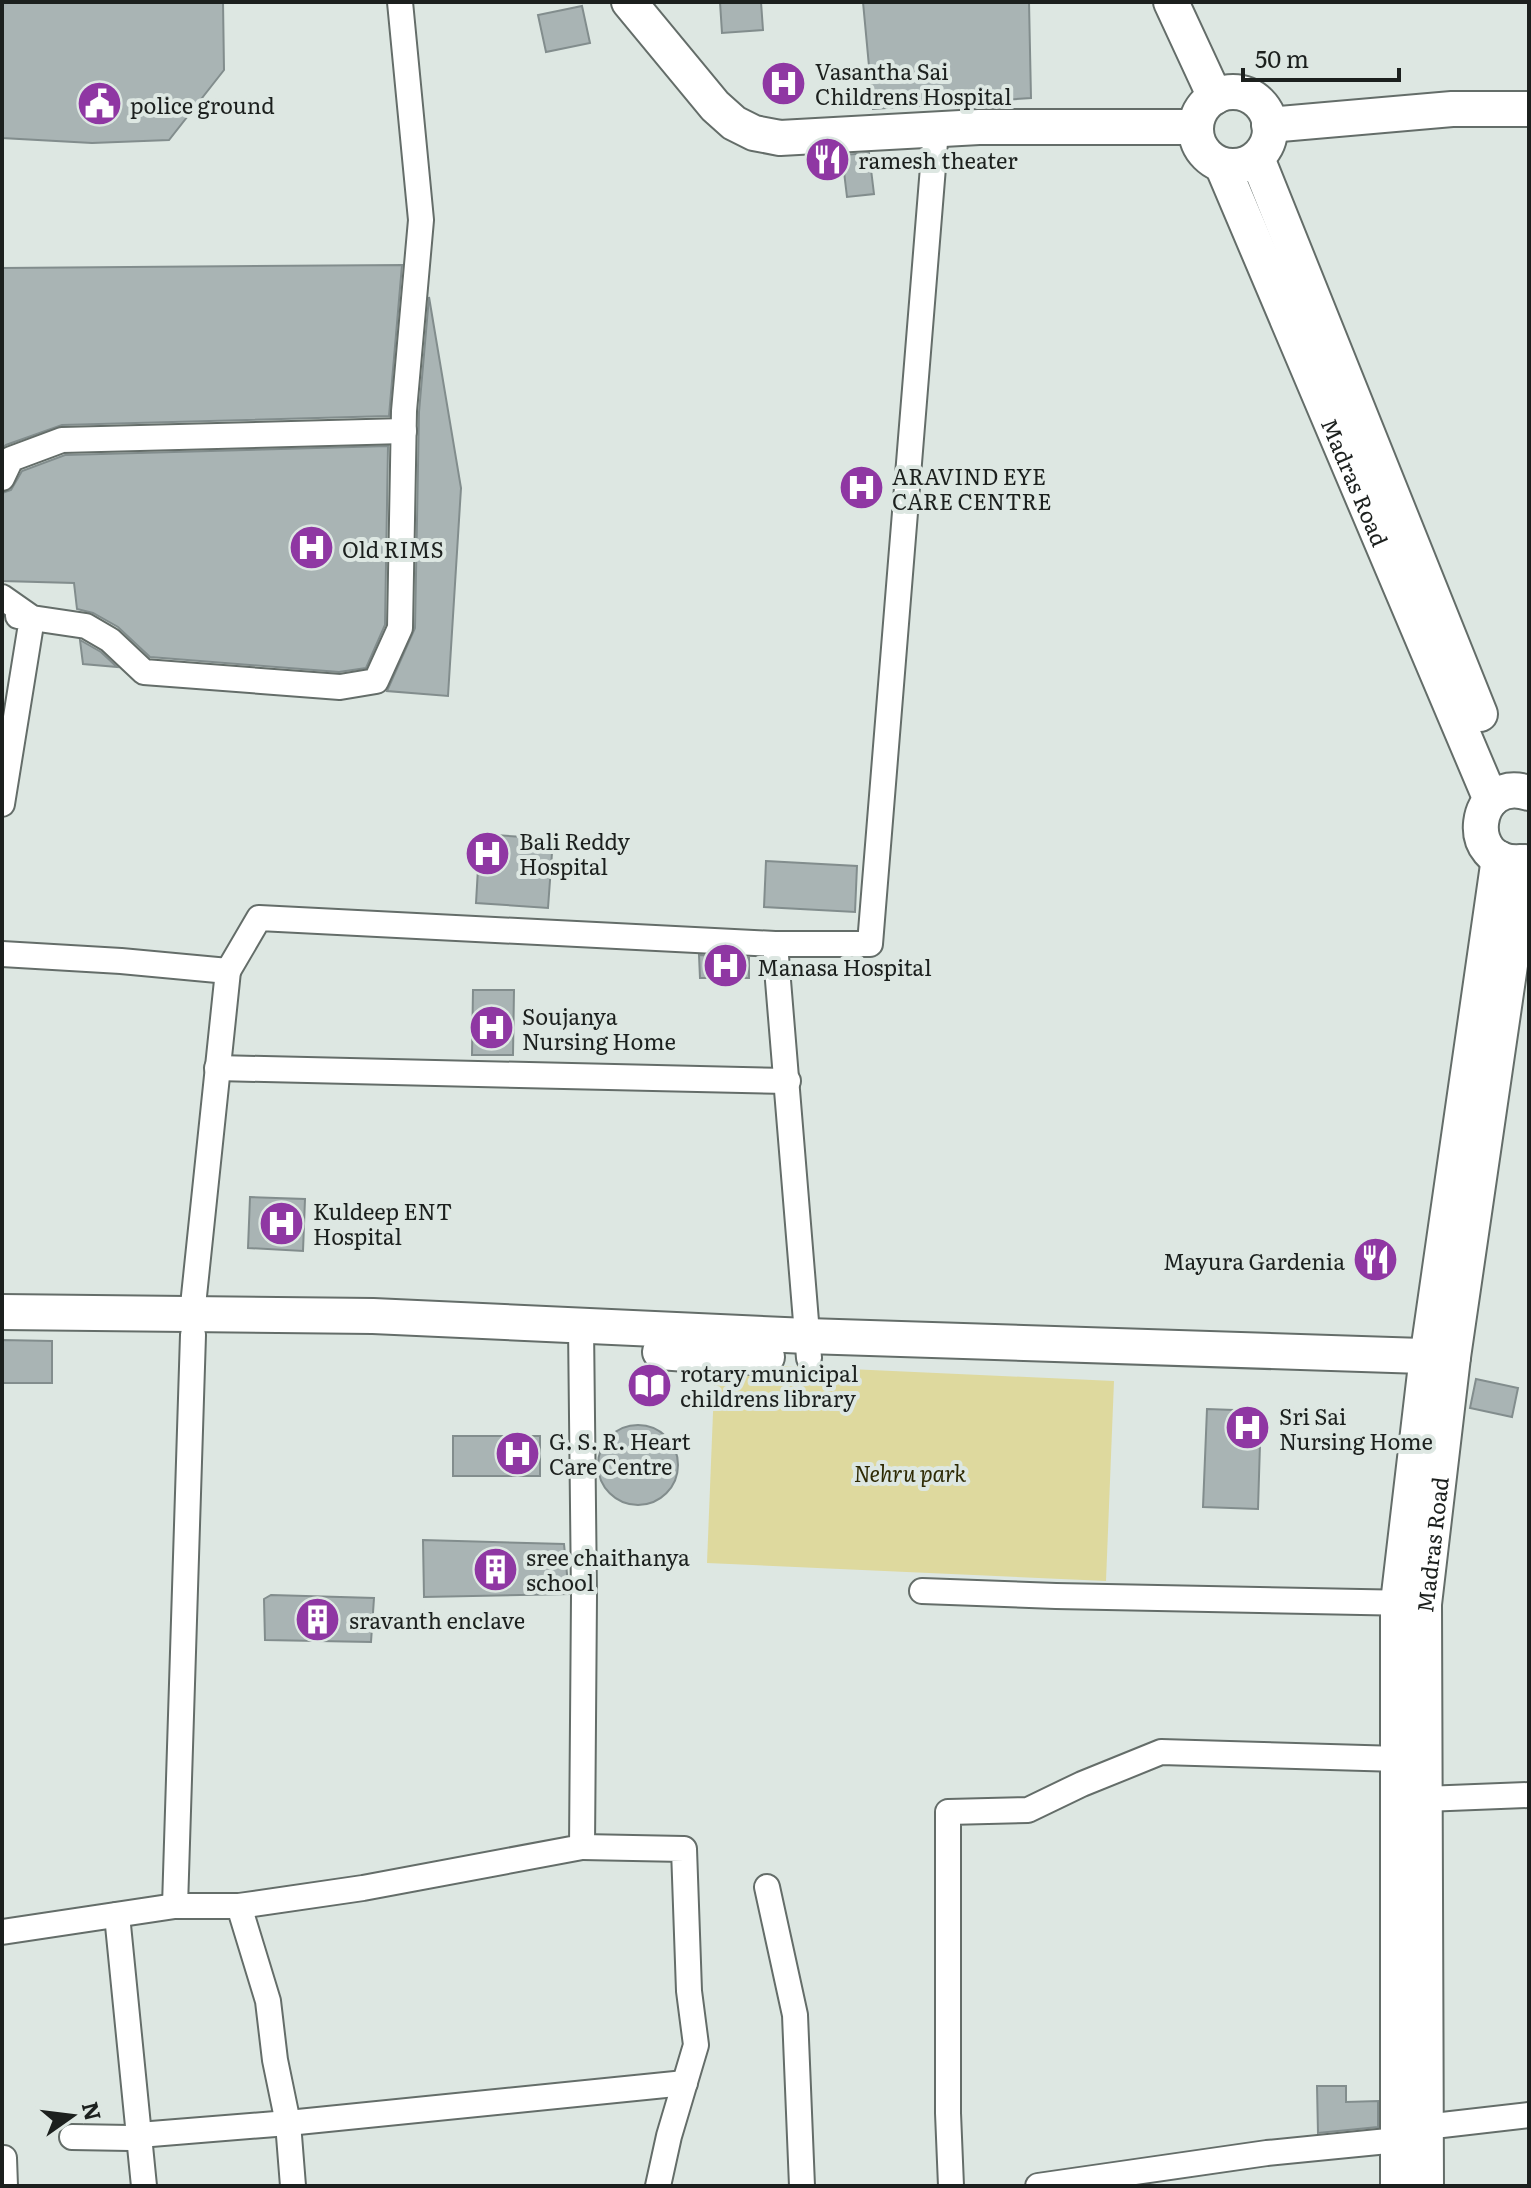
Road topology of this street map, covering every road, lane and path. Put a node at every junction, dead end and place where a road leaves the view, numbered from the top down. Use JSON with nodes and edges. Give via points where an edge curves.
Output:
{"nodes":[{"id":1,"x":400,"y":2,"type":"edge"},
{"id":2,"x":629,"y":2,"type":"edge"},
{"id":3,"x":1171,"y":2,"type":"edge"},
{"id":4,"x":1215,"y":97,"type":"junction"},
{"id":5,"x":1529,"y":109,"type":"edge"},
{"id":6,"x":1269,"y":125,"type":"junction"},
{"id":7,"x":1196,"y":127,"type":"junction"},
{"id":8,"x":936,"y":130,"type":"junction"},
{"id":9,"x":1257,"y":158,"type":"junction"},
{"id":10,"x":1222,"y":165,"type":"junction"},
{"id":11,"x":404,"y":431,"type":"junction"},
{"id":12,"x":2,"y":478,"type":"edge"},
{"id":13,"x":2,"y":597,"type":"edge"},
{"id":14,"x":2,"y":614,"type":"edge"},
{"id":15,"x":32,"y":618,"type":"junction"},
{"id":16,"x":1511,"y":794,"type":"edge"},
{"id":17,"x":2,"y":804,"type":"edge"},
{"id":18,"x":1518,"y":860,"type":"edge"},
{"id":19,"x":775,"y":944,"type":"junction"},
{"id":20,"x":2,"y":954,"type":"edge"},
{"id":21,"x":228,"y":971,"type":"junction"},
{"id":22,"x":217,"y":1068,"type":"junction"},
{"id":23,"x":788,"y":1081,"type":"junction"},
{"id":24,"x":2,"y":1312,"type":"edge"},
{"id":25,"x":193,"y":1325,"type":"junction"},
{"id":26,"x":2,"y":1332,"type":"edge"},
{"id":27,"x":581,"y":1336,"type":"junction"},
{"id":28,"x":808,"y":1347,"type":"junction"},
{"id":29,"x":1439,"y":1365,"type":"junction"},
{"id":30,"x":922,"y":1591,"type":"dead end"},
{"id":31,"x":1411,"y":1603,"type":"junction"},
{"id":32,"x":1399,"y":1759,"type":"junction"},
{"id":33,"x":1529,"y":1795,"type":"edge"},
{"id":34,"x":1424,"y":1799,"type":"junction"},
{"id":35,"x":582,"y":1847,"type":"junction"},
{"id":36,"x":767,"y":1887,"type":"dead end"},
{"id":37,"x":175,"y":1906,"type":"junction"},
{"id":38,"x":239,"y":1906,"type":"junction"},
{"id":39,"x":117,"y":1915,"type":"junction"},
{"id":40,"x":2,"y":1932,"type":"edge"},
{"id":41,"x":685,"y":2083,"type":"junction"},
{"id":42,"x":1529,"y":2115,"type":"edge"},
{"id":43,"x":288,"y":2123,"type":"junction"},
{"id":44,"x":1412,"y":2133,"type":"junction"},
{"id":45,"x":139,"y":2135,"type":"junction"},
{"id":46,"x":72,"y":2137,"type":"dead end"},
{"id":47,"x":2,"y":2158,"type":"edge"},
{"id":48,"x":5,"y":2186,"type":"edge"},
{"id":49,"x":144,"y":2186,"type":"edge"},
{"id":50,"x":293,"y":2186,"type":"edge"},
{"id":51,"x":658,"y":2186,"type":"edge"},
{"id":52,"x":802,"y":2186,"type":"edge"},
{"id":53,"x":951,"y":2186,"type":"edge"},
{"id":54,"x":1038,"y":2186,"type":"edge"},
{"id":55,"x":1398,"y":2186,"type":"edge"},
{"id":56,"x":1426,"y":2186,"type":"edge"}],
"edges":[{"from":1,"to":11,"type":"street","via":[[421,220]]},
{"from":2,"to":8,"type":"main road","via":[[715,106],[754,133],[780,138]]},
{"from":3,"to":4,"type":"main road"},
{"from":4,"to":6,"type":"main road","via":[[1250,96]]},
{"from":4,"to":7,"type":"main road","via":[[1199,114]]},
{"from":5,"to":6,"type":"main road","via":[[1452,109]]},
{"from":6,"to":9,"type":"main road","via":[[1269,137]]},
{"from":7,"to":8,"type":"main road"},
{"from":7,"to":10,"type":"main road","via":[[1203,150]]},
{"from":8,"to":19,"type":"street","via":[[870,944]]},
{"from":9,"to":10,"type":"main road"},
{"from":9,"to":16,"type":"main road"},
{"from":10,"to":16,"type":"main road","name":"Madras Road"},
{"from":11,"to":12,"type":"street","via":[[62,440],[11,459]]},
{"from":11,"to":15,"type":"street","via":[[400,628],[376,681],[340,687],[144,672],[86,626]]},
{"from":13,"to":15,"type":"street"},
{"from":14,"to":15,"type":"street"},
{"from":15,"to":17,"type":"street"},
{"from":16,"to":18,"type":"main road","via":[[1484,809],[1480,832],[1491,852]]},
{"from":18,"to":29,"type":"main road","name":"Madras Road"},
{"from":19,"to":21,"type":"street","via":[[259,918]]},
{"from":19,"to":23,"type":"street"},
{"from":20,"to":21,"type":"street"},
{"from":21,"to":22,"type":"street"},
{"from":22,"to":23,"type":"street"},
{"from":22,"to":25,"type":"street"},
{"from":23,"to":28,"type":"street"},
{"from":24,"to":25,"type":"main road"},
{"from":25,"to":26,"type":"main road"},
{"from":25,"to":27,"type":"main road"},
{"from":25,"to":37,"type":"street"},
{"from":27,"to":28,"type":"main road","via":[[713,1356]]},
{"from":27,"to":35,"type":"street"},
{"from":28,"to":29,"type":"main road"},
{"from":29,"to":31,"type":"main road","name":"Madras Road"},
{"from":30,"to":31,"type":"street"},
{"from":31,"to":32,"type":"main road"},
{"from":31,"to":34,"type":"main road","name":"Madras Road"},
{"from":32,"to":44,"type":"main road"},
{"from":32,"to":53,"type":"street","via":[[1161,1752],[1028,1810],[948,1812]]},
{"from":33,"to":34,"type":"street"},
{"from":34,"to":44,"type":"main road","name":"Madras Road"},
{"from":35,"to":38,"type":"street"},
{"from":35,"to":41,"type":"street","via":[[684,1849],[696,2045]]},
{"from":36,"to":52,"type":"street","via":[[795,2015]]},
{"from":37,"to":38,"type":"street"},
{"from":37,"to":39,"type":"street"},
{"from":38,"to":43,"type":"street","via":[[268,2001]]},
{"from":39,"to":40,"type":"street"},
{"from":39,"to":45,"type":"street"},
{"from":41,"to":43,"type":"street"},
{"from":41,"to":51,"type":"street"},
{"from":42,"to":44,"type":"street"},
{"from":43,"to":45,"type":"street"},
{"from":43,"to":50,"type":"street"},
{"from":44,"to":54,"type":"street"},
{"from":44,"to":55,"type":"main road"},
{"from":44,"to":56,"type":"main road","name":"Madras Road"},
{"from":45,"to":46,"type":"street"},
{"from":45,"to":49,"type":"street"},
{"from":47,"to":48,"type":"street"}]}
